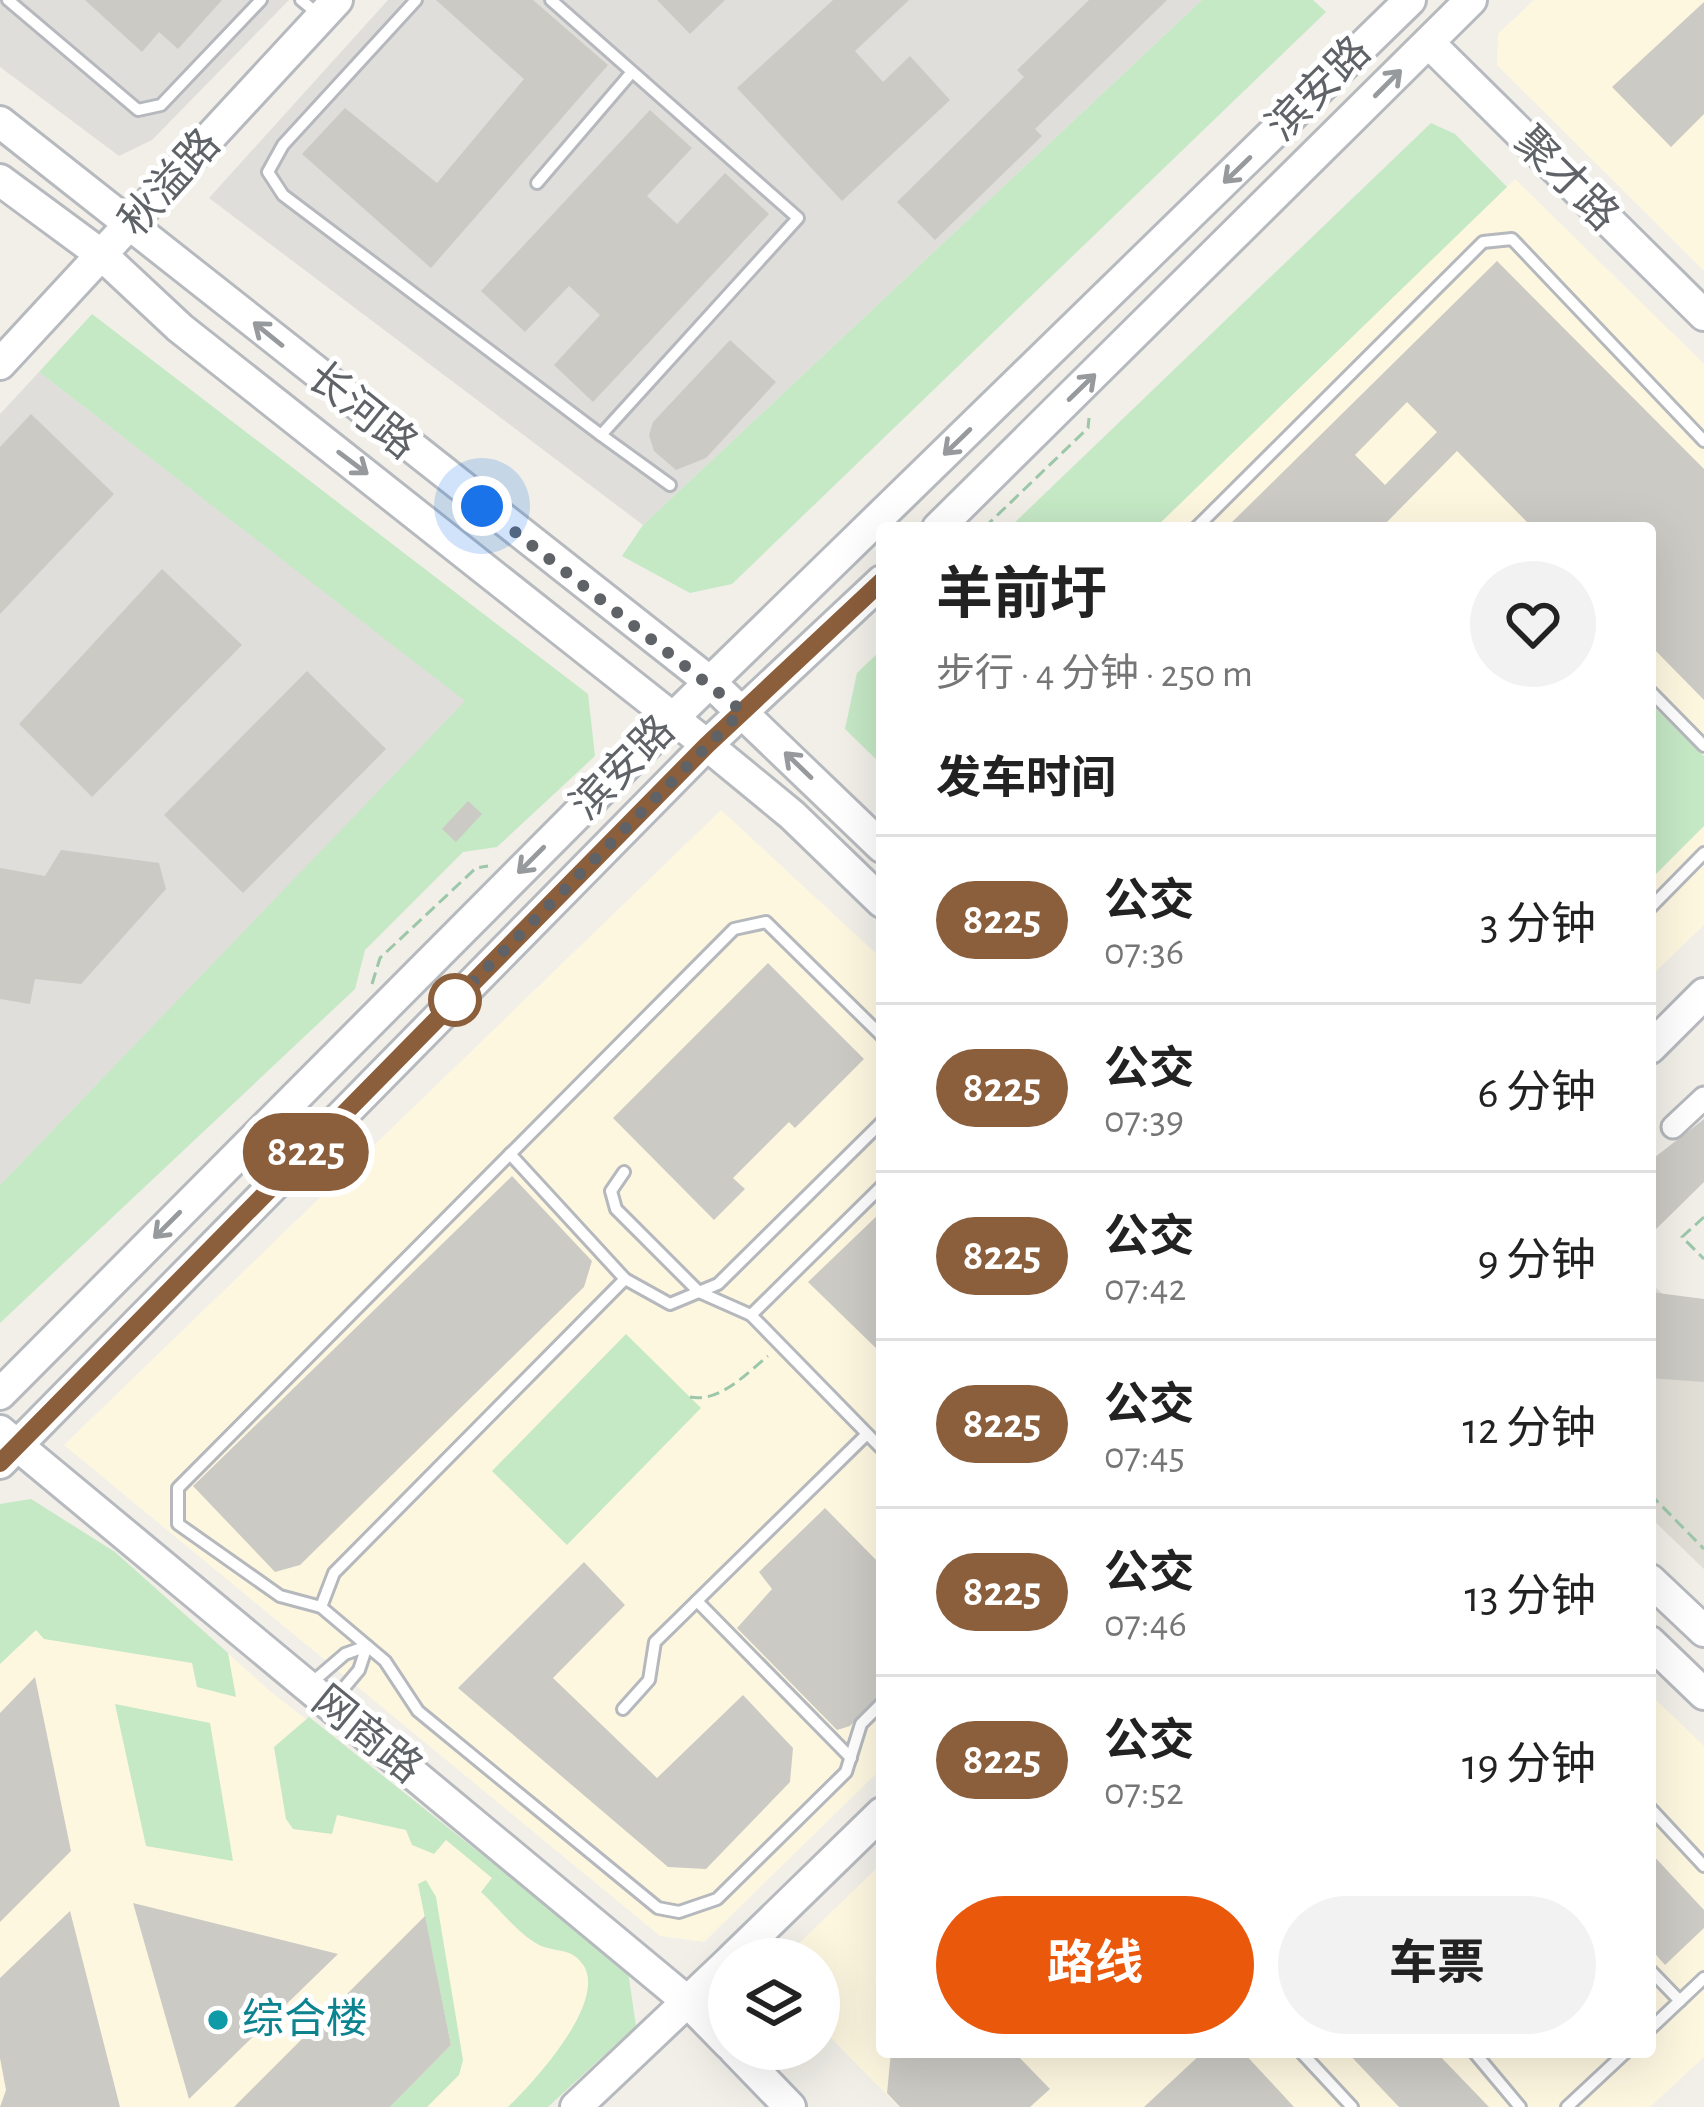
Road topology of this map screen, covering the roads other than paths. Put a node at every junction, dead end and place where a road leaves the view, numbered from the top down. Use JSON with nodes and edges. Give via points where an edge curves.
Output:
{"nodes":[{"id":1,"x":8,"y":0,"type":"edge"},
{"id":2,"x":261,"y":0,"type":"edge"},
{"id":3,"x":416,"y":0,"type":"edge"},
{"id":4,"x":551,"y":0,"type":"edge"},
{"id":5,"x":1471,"y":0,"type":"edge"},
{"id":6,"x":320,"y":5,"type":"edge"},
{"id":7,"x":1391,"y":6,"type":"edge"},
{"id":8,"x":1429,"y":43,"type":"junction"},
{"id":9,"x":632,"y":72,"type":"junction"},
{"id":10,"x":0,"y":122,"type":"edge"},
{"id":11,"x":0,"y":180,"type":"edge"},
{"id":12,"x":537,"y":183,"type":"dead end"},
{"id":13,"x":133,"y":224,"type":"junction"},
{"id":14,"x":103,"y":256,"type":"junction"},
{"id":15,"x":1704,"y":315,"type":"edge"},
{"id":16,"x":0,"y":364,"type":"edge"},
{"id":17,"x":602,"y":435,"type":"junction"},
{"id":18,"x":1704,"y":441,"type":"edge"},
{"id":19,"x":670,"y":485,"type":"dead end"},
{"id":20,"x":944,"y":522,"type":"edge"},
{"id":21,"x":1202,"y":522,"type":"edge"},
{"id":22,"x":876,"y":587,"type":"edge"},
{"id":23,"x":710,"y":682,"type":"junction"},
{"id":24,"x":1656,"y":697,"type":"edge"},
{"id":25,"x":742,"y":711,"type":"junction"},
{"id":26,"x":673,"y":718,"type":"junction"},
{"id":27,"x":707,"y":745,"type":"junction"},
{"id":28,"x":1704,"y":746,"type":"edge"},
{"id":29,"x":876,"y":841,"type":"edge"},
{"id":30,"x":1704,"y":853,"type":"edge"},
{"id":31,"x":876,"y":896,"type":"edge"},
{"id":32,"x":1656,"y":902,"type":"edge"},
{"id":33,"x":1704,"y":994,"type":"edge"},
{"id":34,"x":876,"y":1030,"type":"edge"},
{"id":35,"x":1656,"y":1042,"type":"edge"},
{"id":36,"x":1704,"y":1098,"type":"edge"},
{"id":37,"x":1673,"y":1127,"type":"dead end"},
{"id":38,"x":876,"y":1128,"type":"edge"},
{"id":39,"x":511,"y":1154,"type":"junction"},
{"id":40,"x":625,"y":1172,"type":"dead end"},
{"id":41,"x":876,"y":1192,"type":"edge"},
{"id":42,"x":625,"y":1279,"type":"junction"},
{"id":43,"x":699,"y":1292,"type":"junction"},
{"id":44,"x":751,"y":1316,"type":"junction"},
{"id":45,"x":0,"y":1394,"type":"edge"},
{"id":46,"x":867,"y":1434,"type":"junction"},
{"id":47,"x":876,"y":1443,"type":"edge"},
{"id":48,"x":6,"y":1446,"type":"edge"},
{"id":49,"x":1656,"y":1586,"type":"edge"},
{"id":50,"x":697,"y":1601,"type":"junction"},
{"id":51,"x":321,"y":1607,"type":"junction"},
{"id":52,"x":1704,"y":1631,"type":"edge"},
{"id":53,"x":367,"y":1646,"type":"junction"},
{"id":54,"x":1656,"y":1648,"type":"edge"},
{"id":55,"x":1704,"y":1694,"type":"edge"},
{"id":56,"x":318,"y":1695,"type":"junction"},
{"id":57,"x":623,"y":1709,"type":"dead end"},
{"id":58,"x":876,"y":1709,"type":"edge"},
{"id":59,"x":850,"y":1758,"type":"junction"},
{"id":60,"x":1656,"y":1814,"type":"edge"},
{"id":61,"x":876,"y":1820,"type":"edge"},
{"id":62,"x":1704,"y":1866,"type":"edge"},
{"id":63,"x":753,"y":1938,"type":"edge"},
{"id":64,"x":1656,"y":1976,"type":"edge"},
{"id":65,"x":1704,"y":1978,"type":"edge"},
{"id":66,"x":708,"y":1982,"type":"edge"},
{"id":67,"x":1680,"y":2001,"type":"junction"},
{"id":68,"x":688,"y":2002,"type":"junction"},
{"id":69,"x":708,"y":2023,"type":"edge"},
{"id":70,"x":1656,"y":2023,"type":"edge"},
{"id":71,"x":1307,"y":2058,"type":"edge"},
{"id":72,"x":1479,"y":2058,"type":"edge"},
{"id":73,"x":1620,"y":2058,"type":"edge"},
{"id":74,"x":754,"y":2070,"type":"edge"},
{"id":75,"x":577,"y":2107,"type":"edge"},
{"id":76,"x":790,"y":2107,"type":"edge"},
{"id":77,"x":1352,"y":2107,"type":"edge"},
{"id":78,"x":1520,"y":2107,"type":"edge"},
{"id":79,"x":1568,"y":2107,"type":"edge"}],
"edges":[{"from":1,"to":2,"type":"lane","via":[[138,110],[161,105]]},
{"from":3,"to":17,"type":"lane","via":[[283,145],[268,172],[284,195]]},
{"from":4,"to":9,"type":"lane"},
{"from":5,"to":8,"type":"main road","name":"滨安路"},
{"from":6,"to":13,"type":"main road","name":"秋溢路"},
{"from":7,"to":23,"type":"main road","name":"滨安路","one_way":true},
{"from":8,"to":15,"type":"main road","name":"聚才路"},
{"from":20,"to":8,"type":"main road","name":"滨安路","one_way":true},
{"from":9,"to":12,"type":"lane"},
{"from":9,"to":17,"type":"lane","via":[[798,218]]},
{"from":10,"to":13,"type":"main road","name":"长河路"},
{"from":11,"to":14,"type":"main road","name":"长河路"},
{"from":13,"to":14,"type":"main road","name":"秋溢路"},
{"from":23,"to":13,"type":"main road","name":"长河路","one_way":true},
{"from":14,"to":16,"type":"main road","name":"秋溢路"},
{"from":14,"to":26,"type":"main road","name":"长河路","one_way":true,"via":[[180,328]]},
{"from":17,"to":19,"type":"lane"},
{"from":18,"to":21,"type":"lane","via":[[1512,239],[1483,242]]},
{"from":22,"to":25,"type":"main road","name":"滨安路"},
{"from":23,"to":25,"type":"main road","name":"长河路"},
{"from":23,"to":26,"type":"main road","name":"滨安路"},
{"from":24,"to":28,"type":"lane"},
{"from":25,"to":27,"type":"main road","name":"滨安路"},
{"from":29,"to":25,"type":"main road","name":"长河路","one_way":true},
{"from":26,"to":27,"type":"main road","name":"长河路"},
{"from":26,"to":45,"type":"main road","name":"滨安路","one_way":true},
{"from":27,"to":31,"type":"main road","name":"长河路"},
{"from":27,"to":48,"type":"main road","name":"滨安路"},
{"from":30,"to":32,"type":"lane"},
{"from":33,"to":35,"type":"main road"},
{"from":34,"to":39,"type":"lane","via":[[766,922],[734,929]]},
{"from":36,"to":37,"type":"street"},
{"from":38,"to":43,"type":"lane","via":[[718,1284]]},
{"from":39,"to":42,"type":"lane"},
{"from":39,"to":51,"type":"lane","via":[[178,1488],[178,1524],[280,1597]]},
{"from":40,"to":43,"type":"lane","via":[[611,1191],[616,1209]]},
{"from":41,"to":44,"type":"lane"},
{"from":42,"to":43,"type":"lane","via":[[670,1304]]},
{"from":42,"to":51,"type":"lane","via":[[334,1573]]},
{"from":43,"to":44,"type":"lane"},
{"from":44,"to":46,"type":"lane"},
{"from":46,"to":47,"type":"lane"},
{"from":46,"to":50,"type":"lane"},
{"from":48,"to":56,"type":"main road","name":"网商路"},
{"from":49,"to":52,"type":"main road"},
{"from":50,"to":57,"type":"lane","via":[[656,1642],[650,1680]]},
{"from":50,"to":59,"type":"lane"},
{"from":51,"to":53,"type":"lane"},
{"from":53,"to":56,"type":"lane","via":[[345,1654]]},
{"from":53,"to":56,"type":"lane","via":[[359,1670]]},
{"from":53,"to":59,"type":"lane","via":[[418,1711],[658,1908],[679,1912],[717,1899],[846,1772]]},
{"from":54,"to":55,"type":"main road"},
{"from":56,"to":68,"type":"main road","name":"网商路"},
{"from":58,"to":59,"type":"lane","via":[[861,1724]]},
{"from":60,"to":62,"type":"lane"},
{"from":61,"to":63,"type":"main road"},
{"from":64,"to":67,"type":"lane"},
{"from":65,"to":67,"type":"lane"},
{"from":66,"to":68,"type":"main road"},
{"from":67,"to":70,"type":"lane"},
{"from":68,"to":69,"type":"main road","name":"网商路"},
{"from":68,"to":75,"type":"main road"},
{"from":71,"to":77,"type":"lane"},
{"from":72,"to":78,"type":"lane"},
{"from":73,"to":79,"type":"lane"},
{"from":74,"to":76,"type":"main road","name":"网商路"}]}
